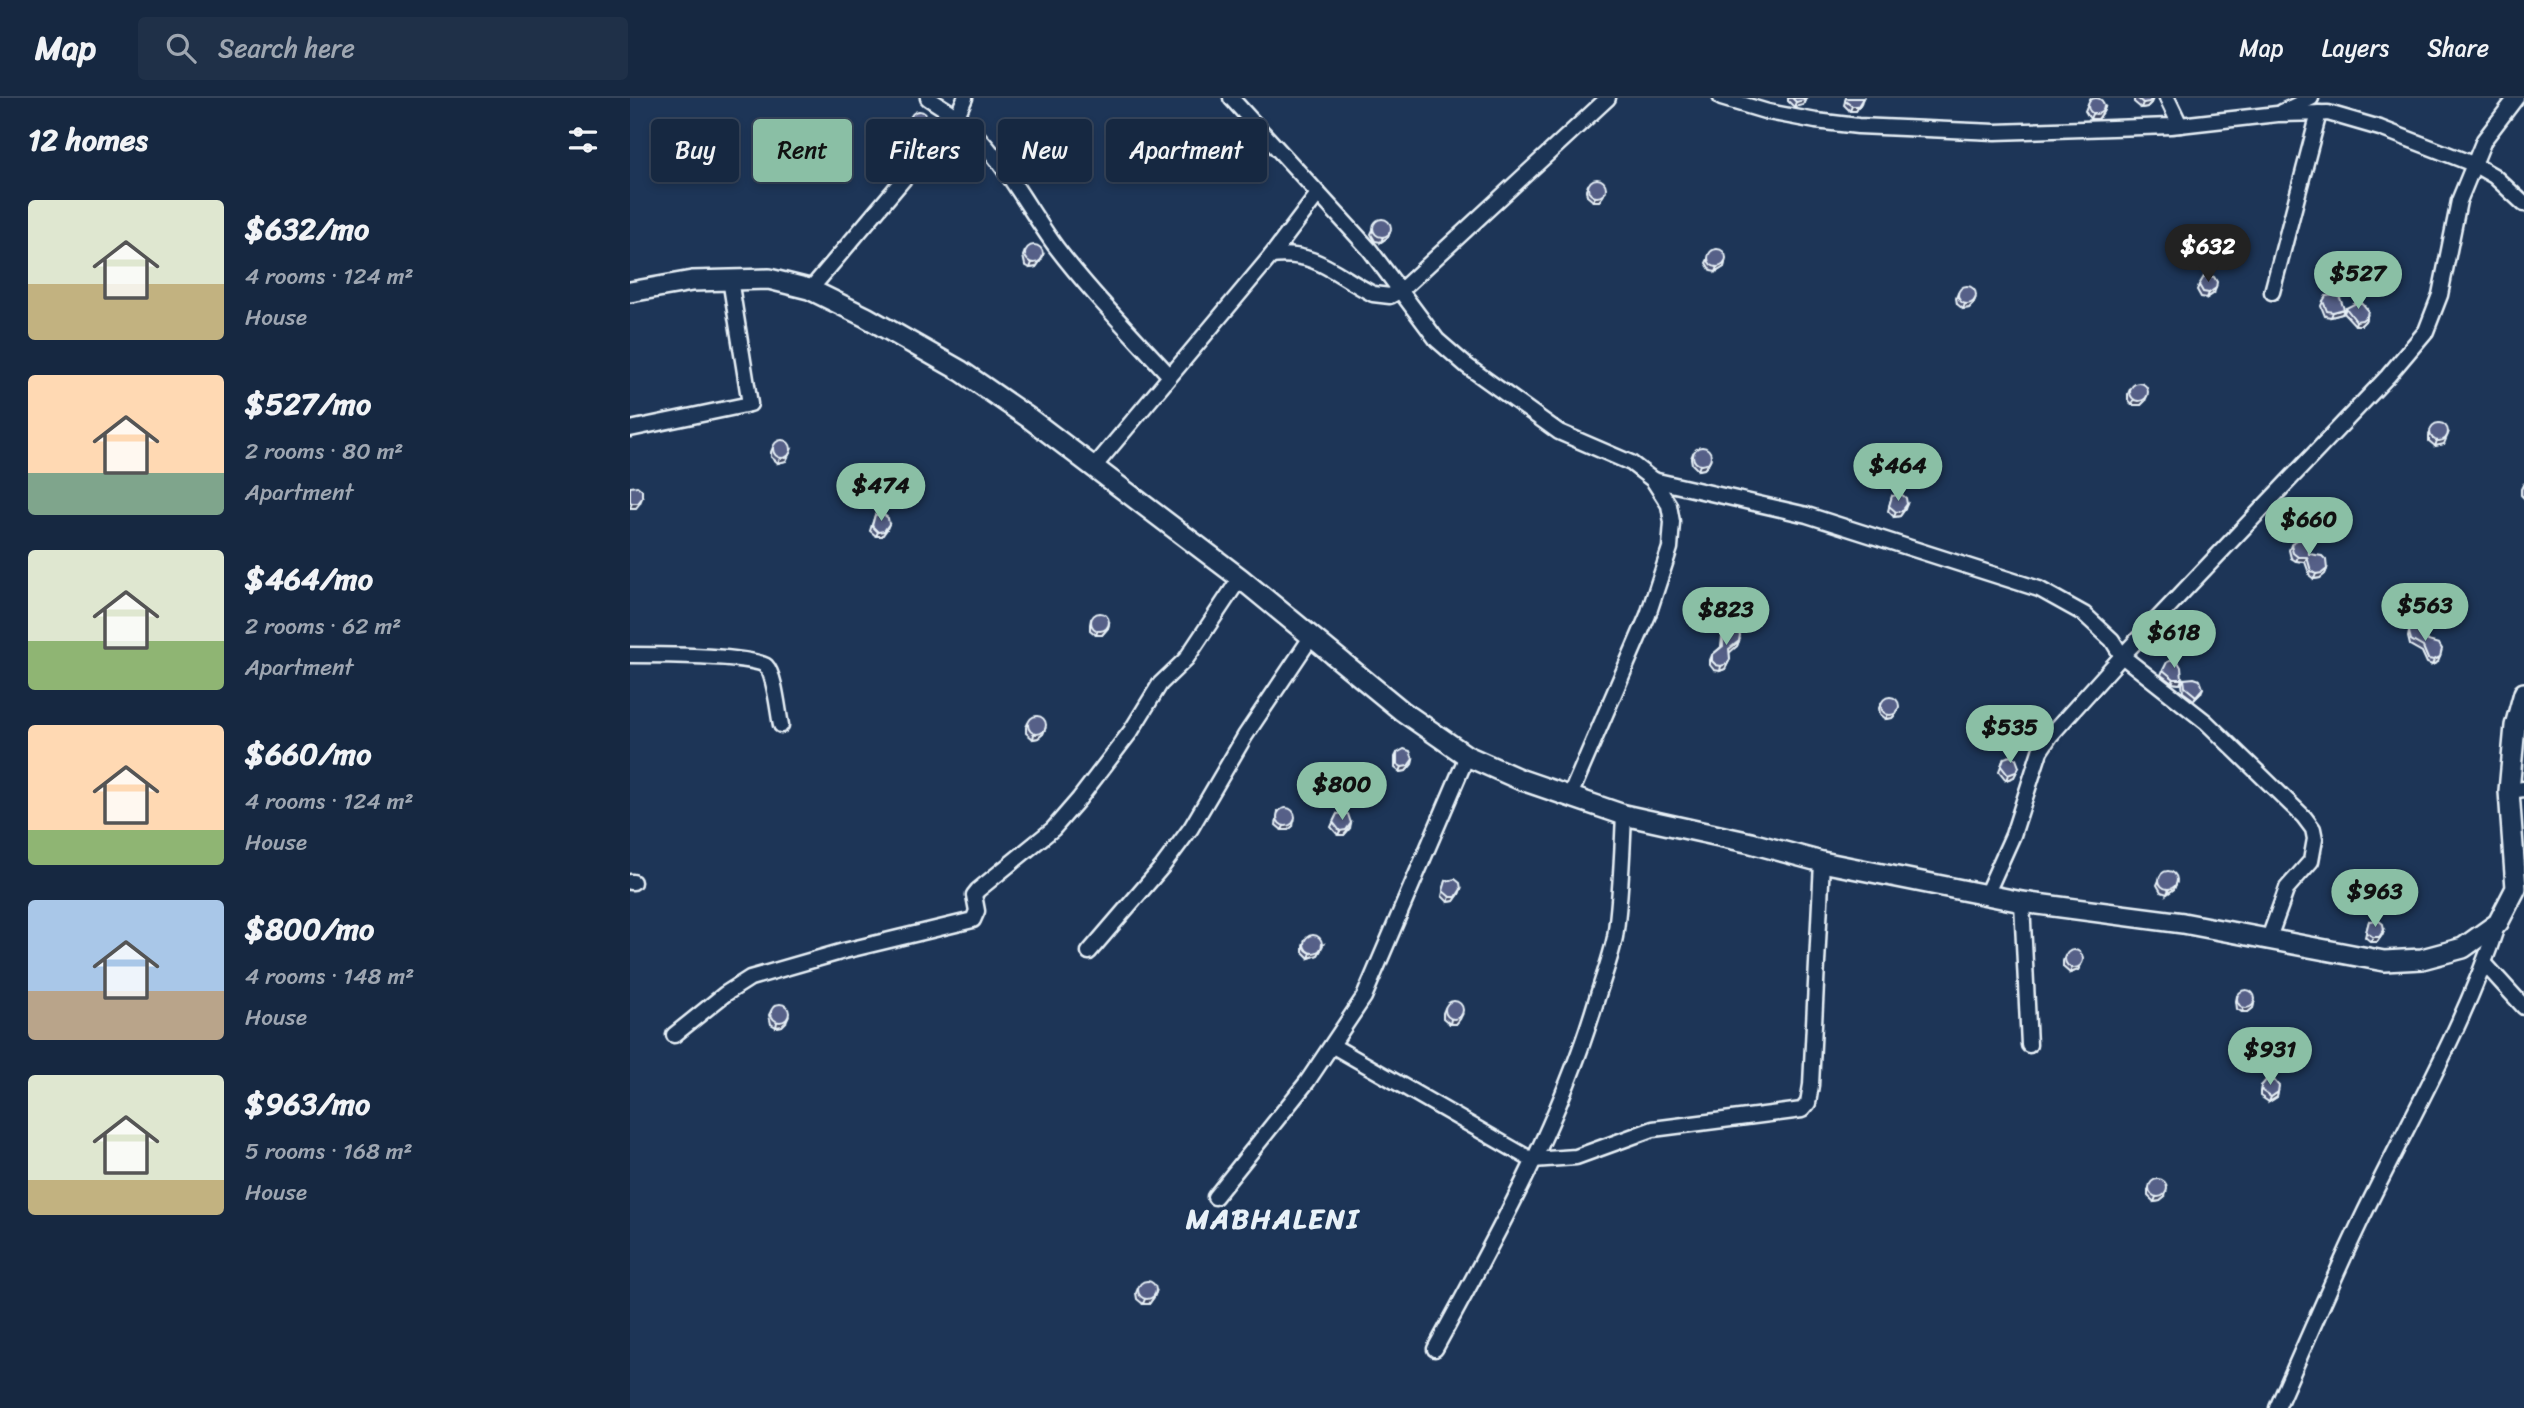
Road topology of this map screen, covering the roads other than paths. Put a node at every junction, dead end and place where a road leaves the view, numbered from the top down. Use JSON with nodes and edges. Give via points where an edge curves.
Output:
{"nodes":[{"id":1,"x":928,"y":98,"type":"edge"},
{"id":2,"x":965,"y":98,"type":"edge"},
{"id":3,"x":1231,"y":98,"type":"edge"},
{"id":4,"x":1608,"y":98,"type":"edge"},
{"id":5,"x":1721,"y":98,"type":"edge"},
{"id":6,"x":1779,"y":98,"type":"edge"},
{"id":7,"x":2167,"y":98,"type":"edge"},
{"id":8,"x":2311,"y":98,"type":"edge"},
{"id":9,"x":2516,"y":98,"type":"edge"},
{"id":10,"x":2319,"y":113,"type":"junction"},
{"id":11,"x":2277,"y":114,"type":"junction"},
{"id":12,"x":1782,"y":115,"type":"junction"},
{"id":13,"x":957,"y":116,"type":"junction"},
{"id":14,"x":2180,"y":125,"type":"junction"},
{"id":15,"x":2473,"y":164,"type":"junction"},
{"id":16,"x":1318,"y":194,"type":"junction"},
{"id":17,"x":2524,"y":204,"type":"edge"},
{"id":18,"x":1272,"y":256,"type":"junction"},
{"id":19,"x":730,"y":279,"type":"junction"},
{"id":20,"x":1401,"y":290,"type":"junction"},
{"id":21,"x":810,"y":291,"type":"junction"},
{"id":22,"x":630,"y":292,"type":"edge"},
{"id":23,"x":2272,"y":292,"type":"dead end"},
{"id":24,"x":1170,"y":376,"type":"junction"},
{"id":25,"x":630,"y":429,"type":"edge"},
{"id":26,"x":1094,"y":467,"type":"junction"},
{"id":27,"x":1653,"y":480,"type":"junction"},
{"id":28,"x":1240,"y":579,"type":"junction"},
{"id":29,"x":1312,"y":636,"type":"junction"},
{"id":30,"x":630,"y":655,"type":"edge"},
{"id":31,"x":2122,"y":656,"type":"junction"},
{"id":32,"x":2524,"y":693,"type":"edge"},
{"id":33,"x":781,"y":725,"type":"dead end"},
{"id":34,"x":1467,"y":756,"type":"junction"},
{"id":35,"x":2517,"y":790,"type":"edge"},
{"id":36,"x":1569,"y":798,"type":"junction"},
{"id":37,"x":1624,"y":815,"type":"junction"},
{"id":38,"x":1822,"y":862,"type":"junction"},
{"id":39,"x":1986,"y":895,"type":"junction"},
{"id":40,"x":2022,"y":902,"type":"junction"},
{"id":41,"x":2498,"y":923,"type":"junction"},
{"id":42,"x":2269,"y":938,"type":"junction"},
{"id":43,"x":1089,"y":952,"type":"dead end"},
{"id":44,"x":2485,"y":964,"type":"junction"},
{"id":45,"x":2524,"y":1007,"type":"edge"},
{"id":46,"x":674,"y":1035,"type":"dead end"},
{"id":47,"x":2029,"y":1045,"type":"dead end"},
{"id":48,"x":1333,"y":1046,"type":"junction"},
{"id":49,"x":1532,"y":1160,"type":"junction"},
{"id":50,"x":1215,"y":1197,"type":"dead end"},
{"id":51,"x":1435,"y":1349,"type":"dead end"},
{"id":52,"x":2277,"y":1408,"type":"edge"}],
"edges":[{"from":1,"to":13,"type":"street"},
{"from":2,"to":13,"type":"street"},
{"from":3,"to":16,"type":"street"},
{"from":4,"to":20,"type":"street"},
{"from":5,"to":12,"type":"street"},
{"from":6,"to":12,"type":"street"},
{"from":7,"to":14,"type":"street"},
{"from":8,"to":11,"type":"street"},
{"from":9,"to":15,"type":"street","via":[[2484,139]]},
{"from":10,"to":11,"type":"street"},
{"from":10,"to":15,"type":"street","via":[[2380,128]]},
{"from":10,"to":23,"type":"street"},
{"from":11,"to":14,"type":"street"},
{"from":12,"to":14,"type":"street","via":[[1858,126],[1995,132]]},
{"from":13,"to":21,"type":"street"},
{"from":13,"to":24,"type":"street","via":[[1006,170],[1087,285]]},
{"from":15,"to":17,"type":"street","via":[[2494,176]]},
{"from":15,"to":31,"type":"street","via":[[2459,201],[2440,295],[2427,331]]},
{"from":16,"to":18,"type":"street"},
{"from":16,"to":20,"type":"street"},
{"from":18,"to":20,"type":"street","via":[[1302,255],[1373,294],[1390,296]]},
{"from":18,"to":24,"type":"street"},
{"from":19,"to":21,"type":"street","via":[[769,279]]},
{"from":19,"to":22,"type":"street"},
{"from":19,"to":25,"type":"street","via":[[750,404]]},
{"from":20,"to":27,"type":"street","via":[[1437,340],[1467,366],[1559,432],[1631,463]]},
{"from":21,"to":26,"type":"street","via":[[961,371]]},
{"from":24,"to":26,"type":"street"},
{"from":26,"to":28,"type":"street"},
{"from":27,"to":31,"type":"street","via":[[1807,515],[2039,589],[2084,614]]},
{"from":27,"to":36,"type":"street","via":[[1669,505],[1670,548],[1648,615]]},
{"from":28,"to":29,"type":"street"},
{"from":28,"to":46,"type":"street","via":[[1186,659],[1160,684],[1079,799],[1053,829],[974,895],[977,911],[973,920],[750,978]]},
{"from":29,"to":34,"type":"street"},
{"from":29,"to":43,"type":"street","via":[[1191,828]]},
{"from":30,"to":33,"type":"street","via":[[761,663],[769,671]]},
{"from":31,"to":39,"type":"street","via":[[2040,751],[2013,835]]},
{"from":31,"to":42,"type":"street","via":[[2206,722],[2314,829],[2311,861],[2287,888]]},
{"from":32,"to":35,"type":"street","via":[[2515,726]]},
{"from":34,"to":36,"type":"street"},
{"from":34,"to":48,"type":"street","via":[[1364,997]]},
{"from":35,"to":41,"type":"street","via":[[2516,888]]},
{"from":36,"to":37,"type":"street"},
{"from":37,"to":38,"type":"street"},
{"from":37,"to":49,"type":"street","via":[[1614,939],[1581,1051]]},
{"from":38,"to":39,"type":"street"},
{"from":38,"to":49,"type":"street","via":[[1811,1085],[1802,1110],[1664,1127],[1576,1157]]},
{"from":39,"to":40,"type":"street"},
{"from":40,"to":42,"type":"street"},
{"from":40,"to":47,"type":"street"},
{"from":41,"to":42,"type":"street","via":[[2463,948],[2422,959],[2384,961]]},
{"from":41,"to":44,"type":"street"},
{"from":44,"to":45,"type":"street"},
{"from":44,"to":52,"type":"street","via":[[2455,1034],[2361,1219]]},
{"from":48,"to":49,"type":"street"},
{"from":48,"to":50,"type":"street"},
{"from":49,"to":51,"type":"street"}]}
